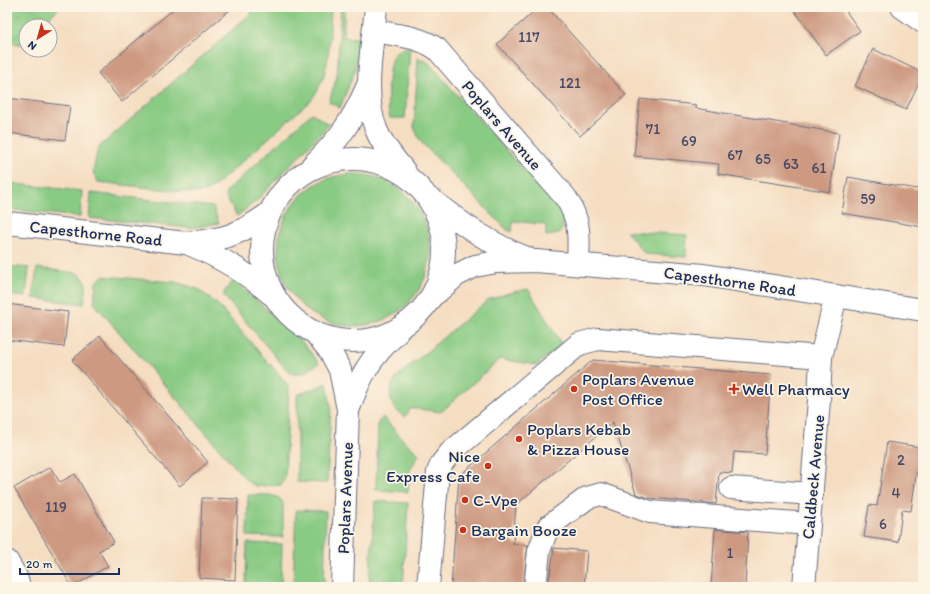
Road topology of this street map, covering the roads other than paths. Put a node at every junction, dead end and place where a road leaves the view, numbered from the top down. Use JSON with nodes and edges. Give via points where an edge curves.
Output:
{"nodes":[{"id":1,"x":376,"y":7,"type":"edge"},
{"id":2,"x":902,"y":7,"type":"edge"},
{"id":3,"x":923,"y":22,"type":"edge"},
{"id":4,"x":374,"y":31,"type":"junction"},
{"id":5,"x":370,"y":82,"type":"junction"},
{"id":6,"x":306,"y":171,"type":"junction"},
{"id":7,"x":411,"y":179,"type":"junction"},
{"id":8,"x":428,"y":197,"type":"junction"},
{"id":9,"x":268,"y":214,"type":"junction"},
{"id":10,"x":7,"y":223,"type":"edge"},
{"id":11,"x":186,"y":243,"type":"junction"},
{"id":12,"x":536,"y":261,"type":"junction"},
{"id":13,"x":578,"y":264,"type":"junction"},
{"id":14,"x":434,"y":294,"type":"junction"},
{"id":15,"x":836,"y":296,"type":"junction"},
{"id":16,"x":274,"y":297,"type":"junction"},
{"id":17,"x":923,"y":310,"type":"edge"},
{"id":18,"x":403,"y":328,"type":"junction"},
{"id":19,"x":316,"y":334,"type":"junction"},
{"id":20,"x":821,"y":357,"type":"junction"},
{"id":21,"x":348,"y":409,"type":"junction"},
{"id":22,"x":731,"y":488,"type":"dead end"},
{"id":23,"x":812,"y":494,"type":"junction"},
{"id":24,"x":809,"y":524,"type":"junction"},
{"id":25,"x":7,"y":561,"type":"edge"},
{"id":26,"x":19,"y":587,"type":"edge"},
{"id":27,"x":342,"y":587,"type":"edge"},
{"id":28,"x":428,"y":587,"type":"edge"},
{"id":29,"x":535,"y":587,"type":"edge"},
{"id":30,"x":804,"y":587,"type":"edge"}],
"edges":[{"from":1,"to":4,"type":"street"},
{"from":2,"to":3,"type":"street"},
{"from":4,"to":5,"type":"street"},
{"from":4,"to":13,"type":"street","name":"Poplars Avenue","via":[[415,38],[436,49],[566,198],[579,226]]},
{"from":5,"to":6,"type":"street","via":[[342,134]]},
{"from":5,"to":7,"type":"street","via":[[371,113],[376,129],[388,151]]},
{"from":6,"to":7,"type":"street","via":[[331,161],[360,158],[387,164]]},
{"from":6,"to":9,"type":"street","via":[[284,190]]},
{"from":7,"to":8,"type":"street"},
{"from":8,"to":12,"type":"street","name":"Capesthorne Road","via":[[477,234],[513,253]]},
{"from":8,"to":14,"type":"street","via":[[440,220],[445,245],[443,270]]},
{"from":9,"to":11,"type":"street","name":"Capesthorne Road","via":[[233,236]]},
{"from":9,"to":16,"type":"street","via":[[261,242],[263,270]]},
{"from":10,"to":11,"type":"street","name":"Capesthorne Road"},
{"from":11,"to":16,"type":"street","name":"Capesthorne Road","via":[[231,263],[252,277]]},
{"from":12,"to":13,"type":"street","name":"Capesthorne Road"},
{"from":12,"to":14,"type":"street","name":"Capesthorne Road","via":[[496,262],[475,266],[457,275]]},
{"from":13,"to":15,"type":"street","name":"Capesthorne Road","via":[[704,275]]},
{"from":14,"to":18,"type":"street","via":[[421,313]]},
{"from":15,"to":17,"type":"street","name":"Capesthorne Road"},
{"from":15,"to":20,"type":"street","name":"Caldbeck Avenue"},
{"from":16,"to":19,"type":"street","via":[[292,319]]},
{"from":18,"to":19,"type":"street","via":[[375,340],[345,342]]},
{"from":18,"to":21,"type":"street","name":"Poplars Avenue","via":[[363,371]]},
{"from":19,"to":21,"type":"street","name":"Poplars Avenue","via":[[340,370]]},
{"from":20,"to":23,"type":"street","name":"Caldbeck Avenue"},
{"from":20,"to":28,"type":"street","via":[[598,339],[579,344],[456,448],[442,463],[436,483]]},
{"from":21,"to":27,"type":"street","name":"Poplars Avenue"},
{"from":22,"to":23,"type":"street"},
{"from":23,"to":24,"type":"street","name":"Caldbeck Avenue"},
{"from":24,"to":29,"type":"street","via":[[650,512],[601,494],[587,498],[548,527],[539,551]]},
{"from":24,"to":30,"type":"street","name":"Caldbeck Avenue"},
{"from":25,"to":26,"type":"street"}]}
